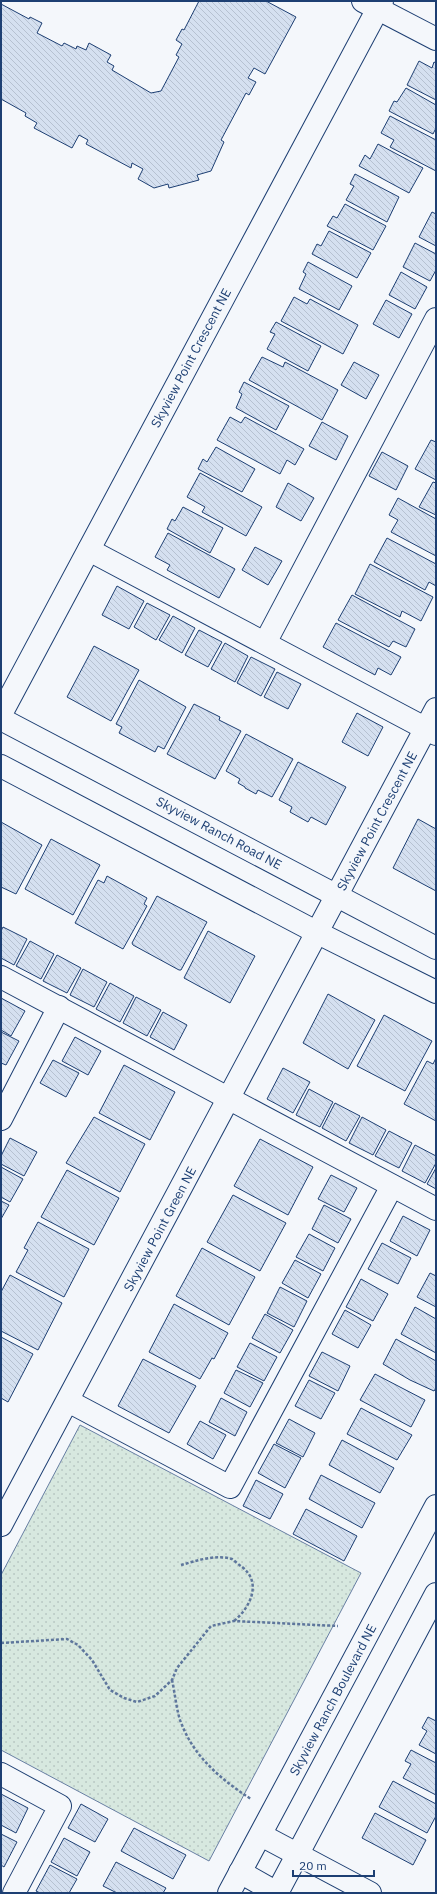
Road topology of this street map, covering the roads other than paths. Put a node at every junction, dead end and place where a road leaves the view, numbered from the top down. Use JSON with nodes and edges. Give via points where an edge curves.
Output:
{"nodes":[{"id":1,"x":374,"y":3,"type":"edge"},
{"id":2,"x":436,"y":39,"type":"edge"},
{"id":3,"x":436,"y":319,"type":"edge"},
{"id":4,"x":89,"y":550,"type":"junction"},
{"id":5,"x":265,"y":643,"type":"junction"},
{"id":6,"x":436,"y":710,"type":"edge"},
{"id":7,"x":1,"y":714,"type":"edge"},
{"id":8,"x":1,"y":719,"type":"edge"},
{"id":9,"x":431,"y":731,"type":"edge"},
{"id":10,"x":1,"y":766,"type":"edge"},
{"id":11,"x":337,"y":896,"type":"junction"},
{"id":12,"x":318,"y":932,"type":"junction"},
{"id":13,"x":436,"y":948,"type":"edge"},
{"id":14,"x":1,"y":977,"type":"edge"},
{"id":15,"x":436,"y":992,"type":"edge"},
{"id":16,"x":59,"y":1007,"type":"junction"},
{"id":17,"x":229,"y":1098,"type":"junction"},
{"id":18,"x":1,"y":1119,"type":"edge"},
{"id":19,"x":392,"y":1186,"type":"junction"},
{"id":20,"x":436,"y":1209,"type":"edge"},
{"id":21,"x":68,"y":1402,"type":"junction"},
{"id":22,"x":436,"y":1506,"type":"edge"},
{"id":23,"x":3,"y":1516,"type":"edge"},
{"id":24,"x":436,"y":1594,"type":"edge"},
{"id":25,"x":1,"y":1774,"type":"edge"},
{"id":26,"x":261,"y":1835,"type":"junction"},
{"id":27,"x":298,"y":1854,"type":"junction"},
{"id":28,"x":240,"y":1872,"type":"junction"},
{"id":29,"x":14,"y":1893,"type":"edge"},
{"id":30,"x":229,"y":1893,"type":"edge"},
{"id":31,"x":277,"y":1893,"type":"edge"},
{"id":32,"x":370,"y":1893,"type":"edge"}],
"edges":[{"from":1,"to":2,"type":"street"},
{"from":1,"to":4,"type":"street","name":"Skyview Point Crescent NE"},
{"from":3,"to":5,"type":"street"},
{"from":4,"to":5,"type":"street"},
{"from":4,"to":7,"type":"street","name":"Skyview Point Crescent NE"},
{"from":5,"to":9,"type":"street"},
{"from":6,"to":9,"type":"street","name":"Skyview Point Crescent NE"},
{"from":8,"to":11,"type":"street","name":"Skyview Ranch Road NE"},
{"from":9,"to":11,"type":"street","name":"Skyview Point Crescent NE"},
{"from":10,"to":12,"type":"street"},
{"from":11,"to":12,"type":"street","name":"Skyview Point Crescent NE"},
{"from":11,"to":13,"type":"street","name":"Skyview Ranch Road NE"},
{"from":12,"to":15,"type":"street"},
{"from":12,"to":17,"type":"street","name":"Skyview Point Green NE"},
{"from":14,"to":16,"type":"street"},
{"from":16,"to":17,"type":"street"},
{"from":16,"to":18,"type":"street"},
{"from":17,"to":19,"type":"street"},
{"from":17,"to":21,"type":"street","name":"Skyview Point Green NE"},
{"from":19,"to":20,"type":"street"},
{"from":19,"to":21,"type":"street","via":[[230,1487]]},
{"from":21,"to":23,"type":"street","name":"Skyview Point Green NE"},
{"from":22,"to":26,"type":"street","name":"Skyview Ranch Boulevard NE"},
{"from":24,"to":27,"type":"street"},
{"from":25,"to":29,"type":"street","via":[[60,1806]]},
{"from":26,"to":27,"type":"street"},
{"from":26,"to":28,"type":"street","name":"Skyview Ranch Boulevard NE"},
{"from":27,"to":31,"type":"street"},
{"from":27,"to":32,"type":"street"},
{"from":28,"to":30,"type":"street","name":"Skyview Ranch Boulevard NE"},
{"from":28,"to":31,"type":"street"}]}
